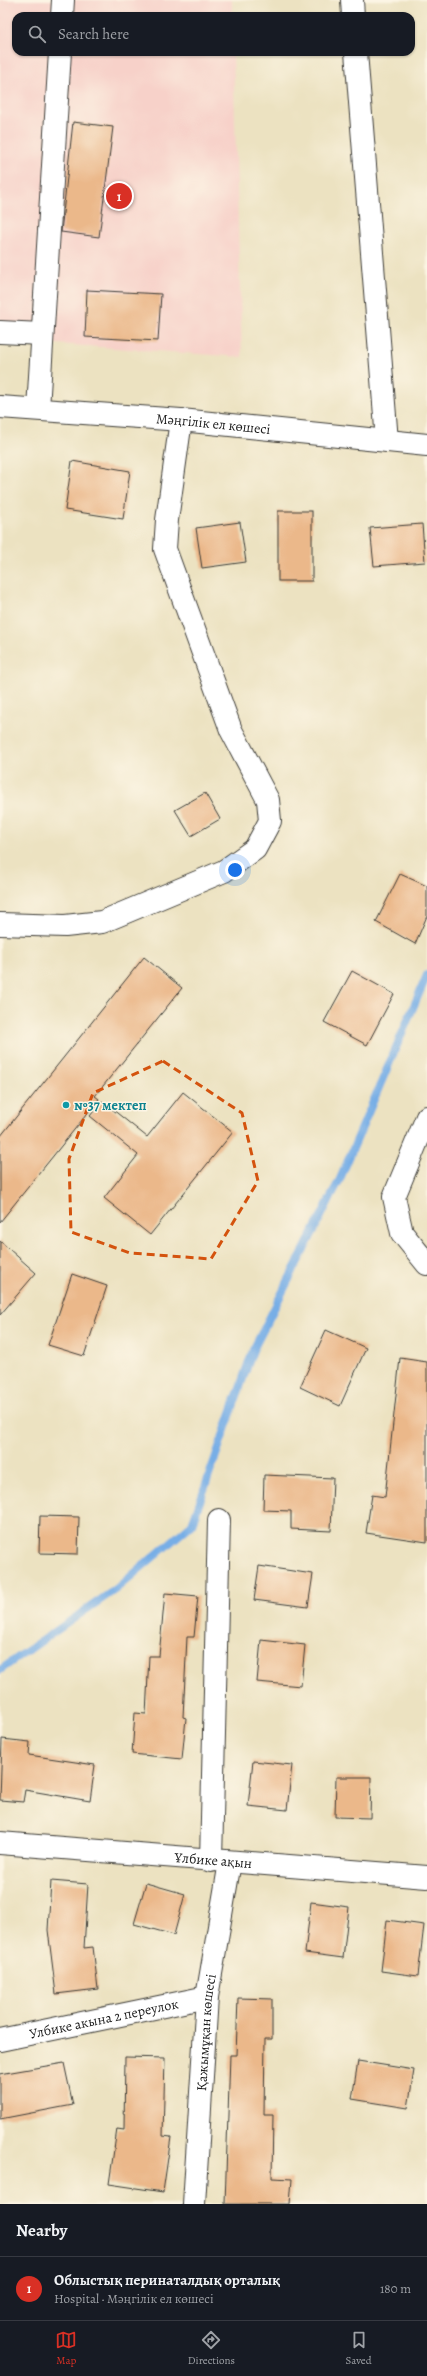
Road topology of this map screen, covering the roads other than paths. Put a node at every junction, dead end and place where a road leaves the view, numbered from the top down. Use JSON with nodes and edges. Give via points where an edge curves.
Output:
{"nodes":[{"id":1,"x":63,"y":0,"type":"edge"},
{"id":2,"x":352,"y":0,"type":"edge"},
{"id":3,"x":62,"y":12,"type":"edge"},
{"id":4,"x":353,"y":12,"type":"edge"},
{"id":5,"x":60,"y":56,"type":"edge"},
{"id":6,"x":356,"y":56,"type":"edge"},
{"id":7,"x":0,"y":332,"type":"edge"},
{"id":8,"x":42,"y":334,"type":"junction"},
{"id":9,"x":0,"y":407,"type":"edge"},
{"id":10,"x":38,"y":409,"type":"junction"},
{"id":11,"x":181,"y":420,"type":"junction"},
{"id":12,"x":386,"y":441,"type":"junction"},
{"id":13,"x":427,"y":445,"type":"edge"},
{"id":14,"x":0,"y":924,"type":"edge"},
{"id":15,"x":427,"y":1117,"type":"edge"},
{"id":16,"x":427,"y":1264,"type":"edge"},
{"id":17,"x":219,"y":1520,"type":"dead end"},
{"id":18,"x":0,"y":1843,"type":"edge"},
{"id":19,"x":221,"y":1861,"type":"junction"},
{"id":20,"x":427,"y":1877,"type":"edge"},
{"id":21,"x":207,"y":1997,"type":"junction"},
{"id":22,"x":0,"y":2040,"type":"edge"},
{"id":23,"x":194,"y":2204,"type":"edge"}],
"edges":[{"from":1,"to":3,"type":"street"},
{"from":2,"to":4,"type":"street"},
{"from":5,"to":8,"type":"street"},
{"from":6,"to":12,"type":"street"},
{"from":7,"to":8,"type":"street"},
{"from":8,"to":10,"type":"street"},
{"from":9,"to":10,"type":"street","name":"Мәңгілік ел көшесі"},
{"from":10,"to":11,"type":"street","name":"Мәңгілік ел көшесі"},
{"from":11,"to":12,"type":"street","name":"Мәңгілік ел көшесі"},
{"from":11,"to":14,"type":"street","via":[[165,549],[231,730],[268,800],[270,821],[255,849],[224,871],[102,922],[65,926]]},
{"from":12,"to":13,"type":"street","name":"Мәңгілік ел көшесі"},
{"from":15,"to":16,"type":"street","via":[[394,1197],[402,1233]]},
{"from":17,"to":19,"type":"street","name":"Қажымұқан көшесі"},
{"from":18,"to":19,"type":"street","name":"Ұлбике ақын"},
{"from":19,"to":20,"type":"street","name":"Ұлбике ақын"},
{"from":19,"to":21,"type":"street","name":"Қажымұқан көшесі"},
{"from":21,"to":22,"type":"street","name":"Улбике акына 2 переулок"},
{"from":21,"to":23,"type":"street","name":"Қажымұқан көшесі"}]}
